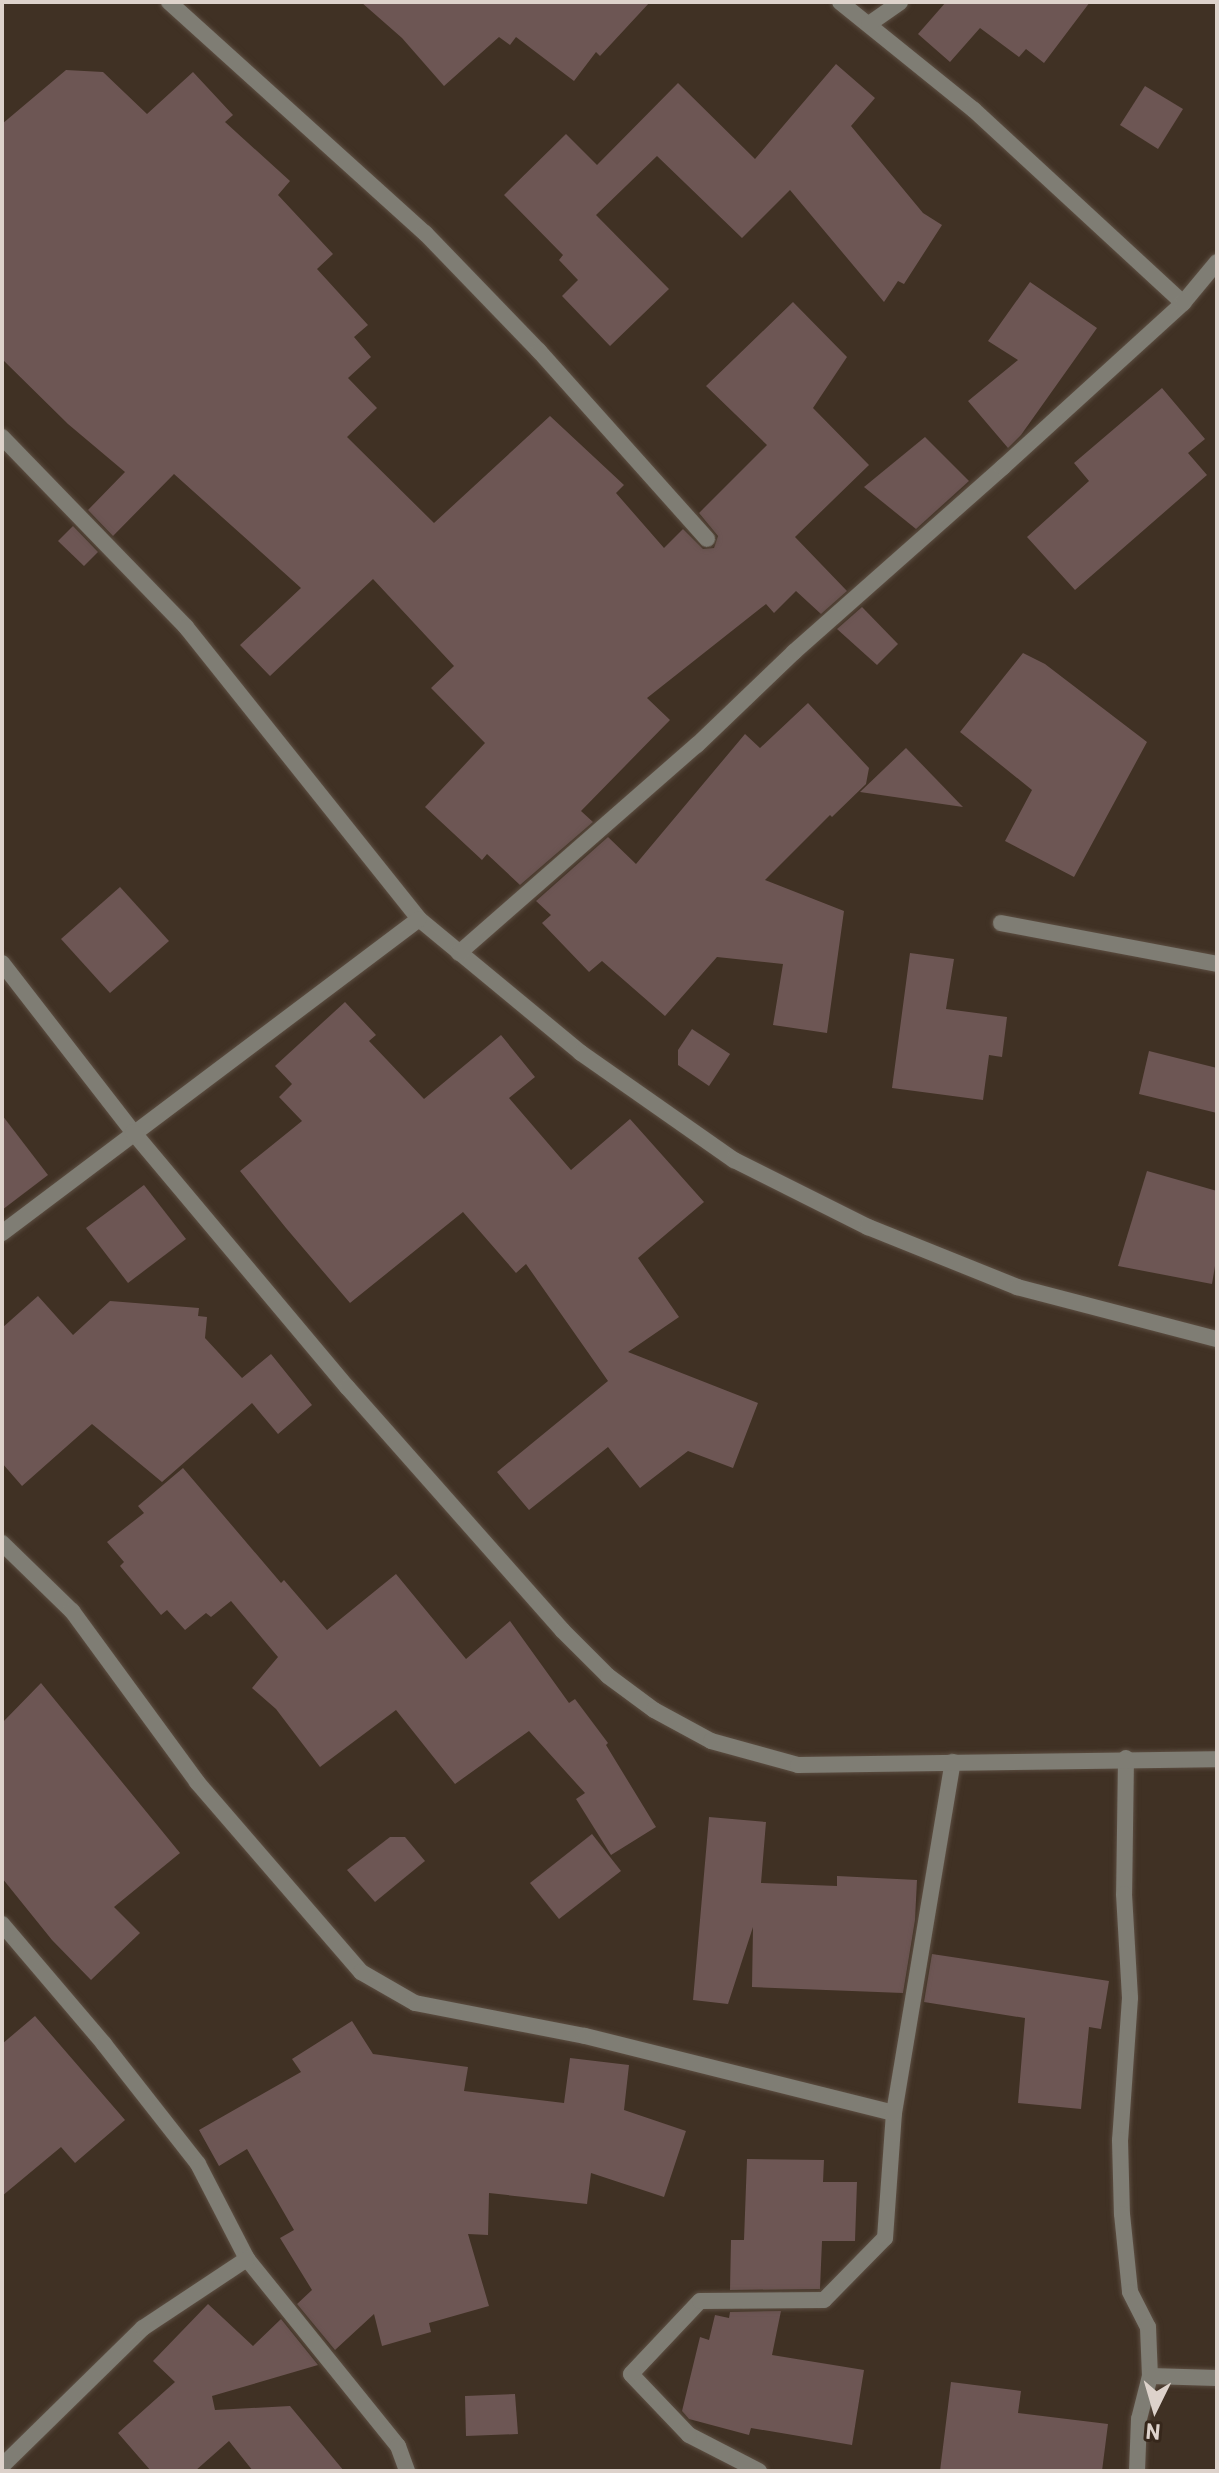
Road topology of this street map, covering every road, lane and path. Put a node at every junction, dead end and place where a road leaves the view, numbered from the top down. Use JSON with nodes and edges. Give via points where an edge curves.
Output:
{"nodes":[{"id":1,"x":169,"y":2,"type":"edge"},
{"id":2,"x":840,"y":2,"type":"edge"},
{"id":3,"x":900,"y":2,"type":"edge"},
{"id":4,"x":869,"y":24,"type":"junction"},
{"id":5,"x":1217,"y":262,"type":"edge"},
{"id":6,"x":1183,"y":303,"type":"junction"},
{"id":7,"x":2,"y":437,"type":"edge"},
{"id":8,"x":707,"y":539,"type":"dead end"},
{"id":9,"x":419,"y":919,"type":"junction"},
{"id":10,"x":1001,"y":923,"type":"dead end"},
{"id":11,"x":459,"y":953,"type":"junction"},
{"id":12,"x":2,"y":963,"type":"edge"},
{"id":13,"x":1217,"y":964,"type":"edge"},
{"id":14,"x":133,"y":1132,"type":"junction"},
{"id":15,"x":2,"y":1233,"type":"edge"},
{"id":16,"x":1217,"y":1339,"type":"edge"},
{"id":17,"x":2,"y":1543,"type":"edge"},
{"id":18,"x":1126,"y":1758,"type":"junction"},
{"id":19,"x":1217,"y":1759,"type":"edge"},
{"id":20,"x":953,"y":1762,"type":"junction"},
{"id":21,"x":2,"y":1924,"type":"edge"},
{"id":22,"x":894,"y":2113,"type":"junction"},
{"id":23,"x":247,"y":2259,"type":"junction"},
{"id":24,"x":1150,"y":2376,"type":"junction"},
{"id":25,"x":1217,"y":2378,"type":"edge"},
{"id":26,"x":2,"y":2466,"type":"edge"},
{"id":27,"x":407,"y":2471,"type":"edge"},
{"id":28,"x":759,"y":2471,"type":"edge"},
{"id":29,"x":1137,"y":2471,"type":"edge"}],
"edges":[{"from":1,"to":8,"type":"street","via":[[425,233]]},
{"from":2,"to":4,"type":"street"},
{"from":3,"to":4,"type":"street"},
{"from":4,"to":6,"type":"street","via":[[974,110]]},
{"from":5,"to":6,"type":"street"},
{"from":6,"to":11,"type":"street","via":[[697,745]]},
{"from":7,"to":9,"type":"street","via":[[186,627]]},
{"from":9,"to":11,"type":"street"},
{"from":9,"to":14,"type":"street"},
{"from":10,"to":13,"type":"street"},
{"from":11,"to":16,"type":"street","via":[[581,1053],[734,1160],[868,1227],[1017,1287]]},
{"from":12,"to":14,"type":"street"},
{"from":14,"to":15,"type":"street"},
{"from":14,"to":20,"type":"street","via":[[348,1388],[608,1676],[654,1710],[711,1741],[798,1765]]},
{"from":17,"to":22,"type":"street","via":[[72,1611],[197,1782],[361,1972],[415,2003],[585,2036]]},
{"from":18,"to":19,"type":"street"},
{"from":18,"to":20,"type":"street"},
{"from":18,"to":24,"type":"street","via":[[1124,1894],[1130,1998],[1120,2140],[1122,2214],[1130,2292],[1148,2327]]},
{"from":20,"to":22,"type":"street"},
{"from":21,"to":23,"type":"street","via":[[198,2164]]},
{"from":22,"to":28,"type":"street","via":[[885,2238],[824,2300],[700,2301],[631,2374],[689,2435]]},
{"from":23,"to":26,"type":"street","via":[[143,2328]]},
{"from":23,"to":27,"type":"street","via":[[398,2446]]},
{"from":24,"to":25,"type":"street"},
{"from":24,"to":29,"type":"street","via":[[1139,2419]]}]}
